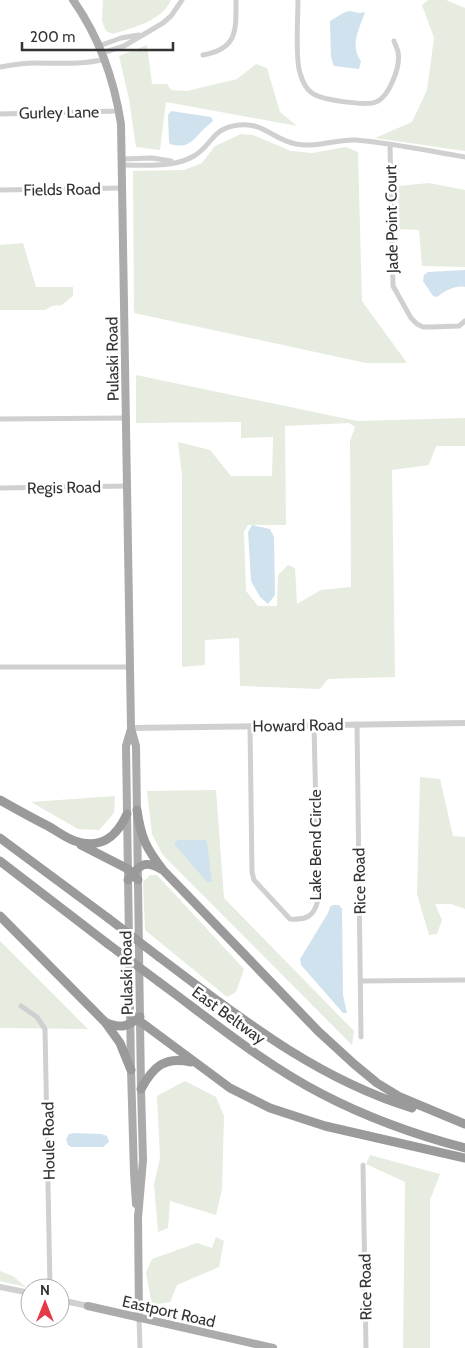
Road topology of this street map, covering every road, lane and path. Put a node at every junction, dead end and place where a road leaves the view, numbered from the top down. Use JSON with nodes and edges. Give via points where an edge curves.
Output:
{"nodes":[{"id":1,"x":73,"y":0,"type":"edge"},
{"id":2,"x":182,"y":0,"type":"edge"},
{"id":3,"x":236,"y":0,"type":"edge"},
{"id":4,"x":298,"y":0,"type":"edge"},
{"id":5,"x":394,"y":41,"type":"dead end"},
{"id":6,"x":102,"y":52,"type":"junction"},
{"id":7,"x":202,"y":55,"type":"dead end"},
{"id":8,"x":0,"y":67,"type":"edge"},
{"id":9,"x":119,"y":111,"type":"junction"},
{"id":10,"x":0,"y":114,"type":"edge"},
{"id":11,"x":390,"y":145,"type":"junction"},
{"id":12,"x":465,"y":157,"type":"edge"},
{"id":13,"x":123,"y":162,"type":"junction"},
{"id":14,"x":123,"y":188,"type":"junction"},
{"id":15,"x":0,"y":190,"type":"edge"},
{"id":16,"x":465,"y":321,"type":"edge"},
{"id":17,"x":127,"y":418,"type":"junction"},
{"id":18,"x":0,"y":420,"type":"edge"},
{"id":19,"x":128,"y":486,"type":"junction"},
{"id":20,"x":0,"y":488,"type":"edge"},
{"id":21,"x":0,"y":667,"type":"edge"},
{"id":22,"x":130,"y":667,"type":"junction"},
{"id":23,"x":465,"y":723,"type":"edge"},
{"id":24,"x":357,"y":724,"type":"junction"},
{"id":25,"x":314,"y":725,"type":"junction"},
{"id":26,"x":250,"y":726,"type":"junction"},
{"id":27,"x":131,"y":728,"type":"junction"},
{"id":28,"x":0,"y":800,"type":"edge"},
{"id":29,"x":136,"y":810,"type":"junction"},
{"id":30,"x":127,"y":814,"type":"junction"},
{"id":31,"x":0,"y":838,"type":"edge"},
{"id":32,"x":75,"y":841,"type":"junction"},
{"id":33,"x":0,"y":861,"type":"edge"},
{"id":34,"x":163,"y":870,"type":"junction"},
{"id":35,"x":133,"y":874,"type":"junction"},
{"id":36,"x":0,"y":916,"type":"edge"},
{"id":37,"x":465,"y":980,"type":"edge"},
{"id":38,"x":361,"y":981,"type":"junction"},
{"id":39,"x":21,"y":1006,"type":"dead end"},
{"id":40,"x":135,"y":1019,"type":"junction"},
{"id":41,"x":105,"y":1022,"type":"junction"},
{"id":42,"x":361,"y":1037,"type":"dead end"},
{"id":43,"x":196,"y":1063,"type":"junction"},
{"id":44,"x":131,"y":1070,"type":"junction"},
{"id":45,"x":141,"y":1090,"type":"junction"},
{"id":46,"x":465,"y":1124,"type":"edge"},
{"id":47,"x":465,"y":1148,"type":"edge"},
{"id":48,"x":465,"y":1158,"type":"edge"},
{"id":49,"x":363,"y":1166,"type":"dead end"},
{"id":50,"x":138,"y":1218,"type":"junction"},
{"id":51,"x":50,"y":1278,"type":"edge"},
{"id":52,"x":0,"y":1287,"type":"edge"},
{"id":53,"x":20,"y":1291,"type":"edge"},
{"id":54,"x":70,"y":1302,"type":"edge"},
{"id":55,"x":88,"y":1306,"type":"joint"},
{"id":56,"x":139,"y":1318,"type":"junction"},
{"id":57,"x":140,"y":1348,"type":"edge"},
{"id":58,"x":273,"y":1348,"type":"edge"},
{"id":59,"x":366,"y":1348,"type":"edge"}],
"edges":[{"from":1,"to":6,"type":"main road","name":"Pulaski Road"},
{"from":2,"to":6,"type":"street","via":[[164,23],[124,46]]},
{"from":3,"to":7,"type":"street","via":[[232,39],[214,53]]},
{"from":4,"to":5,"type":"street","via":[[300,73],[307,88],[319,97],[362,104],[382,98],[396,73],[399,52]]},
{"from":6,"to":8,"type":"street","via":[[95,62]]},
{"from":6,"to":9,"type":"main road","name":"Pulaski Road"},
{"from":9,"to":10,"type":"street","name":"Gurley Lane"},
{"from":9,"to":13,"type":"main road","name":"Pulaski Road"},
{"from":11,"to":12,"type":"street"},
{"from":11,"to":13,"type":"street","via":[[355,140],[312,146],[293,144],[264,128],[242,124],[223,130],[194,156],[176,162],[153,165]]},
{"from":11,"to":16,"type":"street","name":"Jade Point Court","via":[[392,286],[411,318],[423,327],[459,326]]},
{"from":13,"to":14,"type":"main road","name":"Pulaski Road"},
{"from":14,"to":15,"type":"street","name":"Fields Road"},
{"from":14,"to":17,"type":"main road","name":"Pulaski Road"},
{"from":17,"to":18,"type":"street"},
{"from":17,"to":19,"type":"main road","name":"Pulaski Road"},
{"from":19,"to":20,"type":"street","name":"Regis Road"},
{"from":19,"to":22,"type":"main road","name":"Pulaski Road"},
{"from":21,"to":22,"type":"street"},
{"from":22,"to":27,"type":"main road","name":"Pulaski Road"},
{"from":23,"to":24,"type":"street","name":"Howard Road"},
{"from":24,"to":25,"type":"street","name":"Howard Road"},
{"from":24,"to":38,"type":"street","name":"Rice Road"},
{"from":25,"to":26,"type":"street","name":"Howard Road"},
{"from":25,"to":26,"type":"street","name":"Lake Bend Circle","via":[[318,900],[311,915],[302,920],[290,918],[254,880]]},
{"from":26,"to":27,"type":"street","name":"Howard Road"},
{"from":27,"to":29,"type":"main road","name":"Pulaski Road","via":[[136,746]]},
{"from":27,"to":30,"type":"main road","name":"Pulaski Road","via":[[126,746]]},
{"from":28,"to":32,"type":"highway"},
{"from":29,"to":34,"type":"highway","via":[[143,839]]},
{"from":29,"to":35,"type":"main road","name":"Pulaski Road"},
{"from":30,"to":32,"type":"highway","via":[[118,831],[108,839],[94,844]]},
{"from":30,"to":35,"type":"main road","name":"Pulaski Road"},
{"from":31,"to":46,"type":"highway","name":"East Beltway","bridge":true,"via":[[267,1037],[340,1080],[390,1101]]},
{"from":32,"to":35,"type":"highway"},
{"from":33,"to":47,"type":"highway","name":"East Beltway","bridge":true,"via":[[250,1050],[322,1094],[392,1125]]},
{"from":34,"to":35,"type":"highway","via":[[144,864]]},
{"from":34,"to":46,"type":"highway","via":[[318,1031],[377,1084]]},
{"from":35,"to":40,"type":"main road","name":"Pulaski Road"},
{"from":36,"to":41,"type":"highway"},
{"from":37,"to":38,"type":"street"},
{"from":38,"to":42,"type":"street","name":"Rice Road"},
{"from":39,"to":51,"type":"street","name":"Houle Road","via":[[37,1017],[45,1029]]},
{"from":40,"to":41,"type":"highway","via":[[116,1027]]},
{"from":40,"to":43,"type":"highway"},
{"from":40,"to":44,"type":"main road","name":"Pulaski Road"},
{"from":40,"to":45,"type":"main road","name":"Pulaski Road"},
{"from":41,"to":44,"type":"highway","via":[[120,1043]]},
{"from":43,"to":45,"type":"highway","via":[[181,1060],[156,1066]]},
{"from":43,"to":48,"type":"highway","via":[[230,1088],[270,1108],[325,1126]]},
{"from":44,"to":50,"type":"main road","name":"Pulaski Road"},
{"from":45,"to":50,"type":"main road","name":"Pulaski Road","via":[[143,1160]]},
{"from":49,"to":59,"type":"street","name":"Rice Road"},
{"from":50,"to":56,"type":"main road","name":"Pulaski Road"},
{"from":52,"to":53,"type":"street"},
{"from":54,"to":55,"type":"street","name":"Eastport Road"},
{"from":55,"to":56,"type":"main road","name":"Eastport Road"},
{"from":56,"to":57,"type":"street","name":"Pulaski Road"},
{"from":56,"to":58,"type":"main road","name":"Eastport Road"}]}
